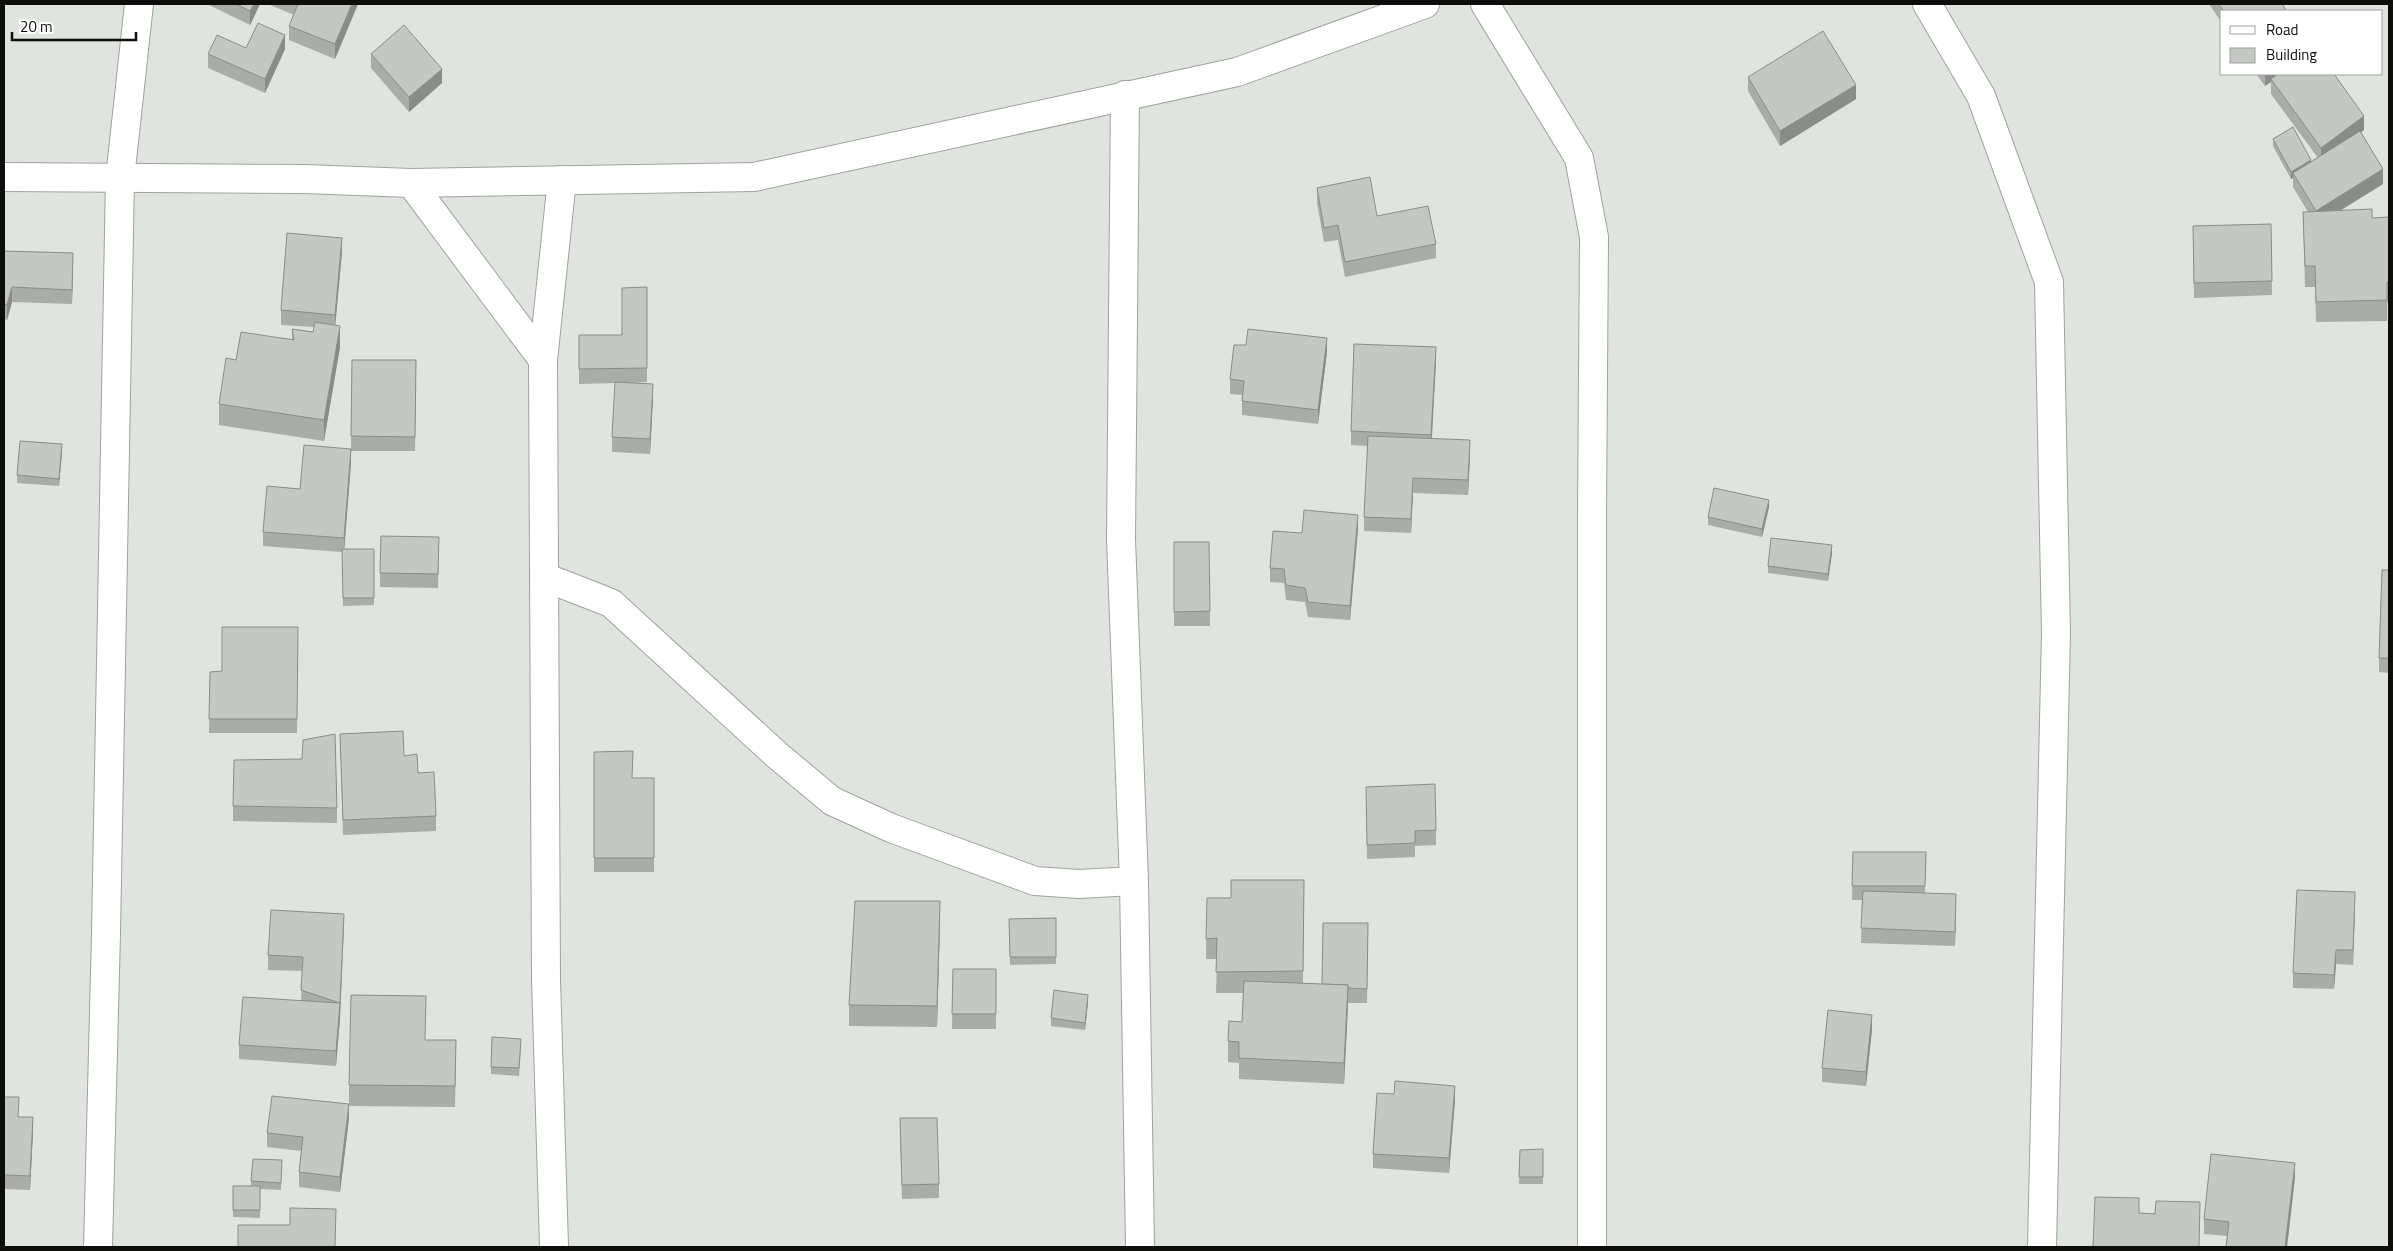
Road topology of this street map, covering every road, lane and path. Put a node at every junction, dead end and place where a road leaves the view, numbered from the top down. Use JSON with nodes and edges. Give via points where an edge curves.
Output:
{"nodes":[{"id":1,"x":139,"y":4,"type":"edge"},
{"id":2,"x":1425,"y":4,"type":"edge"},
{"id":3,"x":1485,"y":4,"type":"edge"},
{"id":4,"x":1926,"y":4,"type":"edge"},
{"id":5,"x":1125,"y":95,"type":"junction"},
{"id":6,"x":4,"y":177,"type":"edge"},
{"id":7,"x":120,"y":178,"type":"junction"},
{"id":8,"x":562,"y":180,"type":"junction"},
{"id":9,"x":411,"y":183,"type":"junction"},
{"id":10,"x":543,"y":360,"type":"junction"},
{"id":11,"x":544,"y":577,"type":"junction"},
{"id":12,"x":1134,"y":881,"type":"junction"},
{"id":13,"x":98,"y":1247,"type":"edge"},
{"id":14,"x":554,"y":1247,"type":"edge"},
{"id":15,"x":1140,"y":1247,"type":"edge"},
{"id":16,"x":1592,"y":1247,"type":"edge"},
{"id":17,"x":2042,"y":1247,"type":"edge"}],
"edges":[{"from":1,"to":7,"type":"street"},
{"from":2,"to":5,"type":"street","via":[[1237,72]]},
{"from":3,"to":16,"type":"street","via":[[1579,158],[1594,237]]},
{"from":4,"to":17,"type":"street","via":[[1981,96],[2049,282],[2056,633]]},
{"from":5,"to":8,"type":"street","via":[[754,177]]},
{"from":5,"to":12,"type":"street","via":[[1121,539]]},
{"from":6,"to":7,"type":"street"},
{"from":7,"to":9,"type":"street"},
{"from":7,"to":13,"type":"street"},
{"from":8,"to":9,"type":"street"},
{"from":8,"to":10,"type":"street"},
{"from":9,"to":10,"type":"street"},
{"from":10,"to":11,"type":"street"},
{"from":11,"to":12,"type":"street","via":[[611,603],[778,756],[832,801],[891,828],[1035,881],[1079,884]]},
{"from":11,"to":14,"type":"street","via":[[546,979]]},
{"from":12,"to":15,"type":"street"}]}
